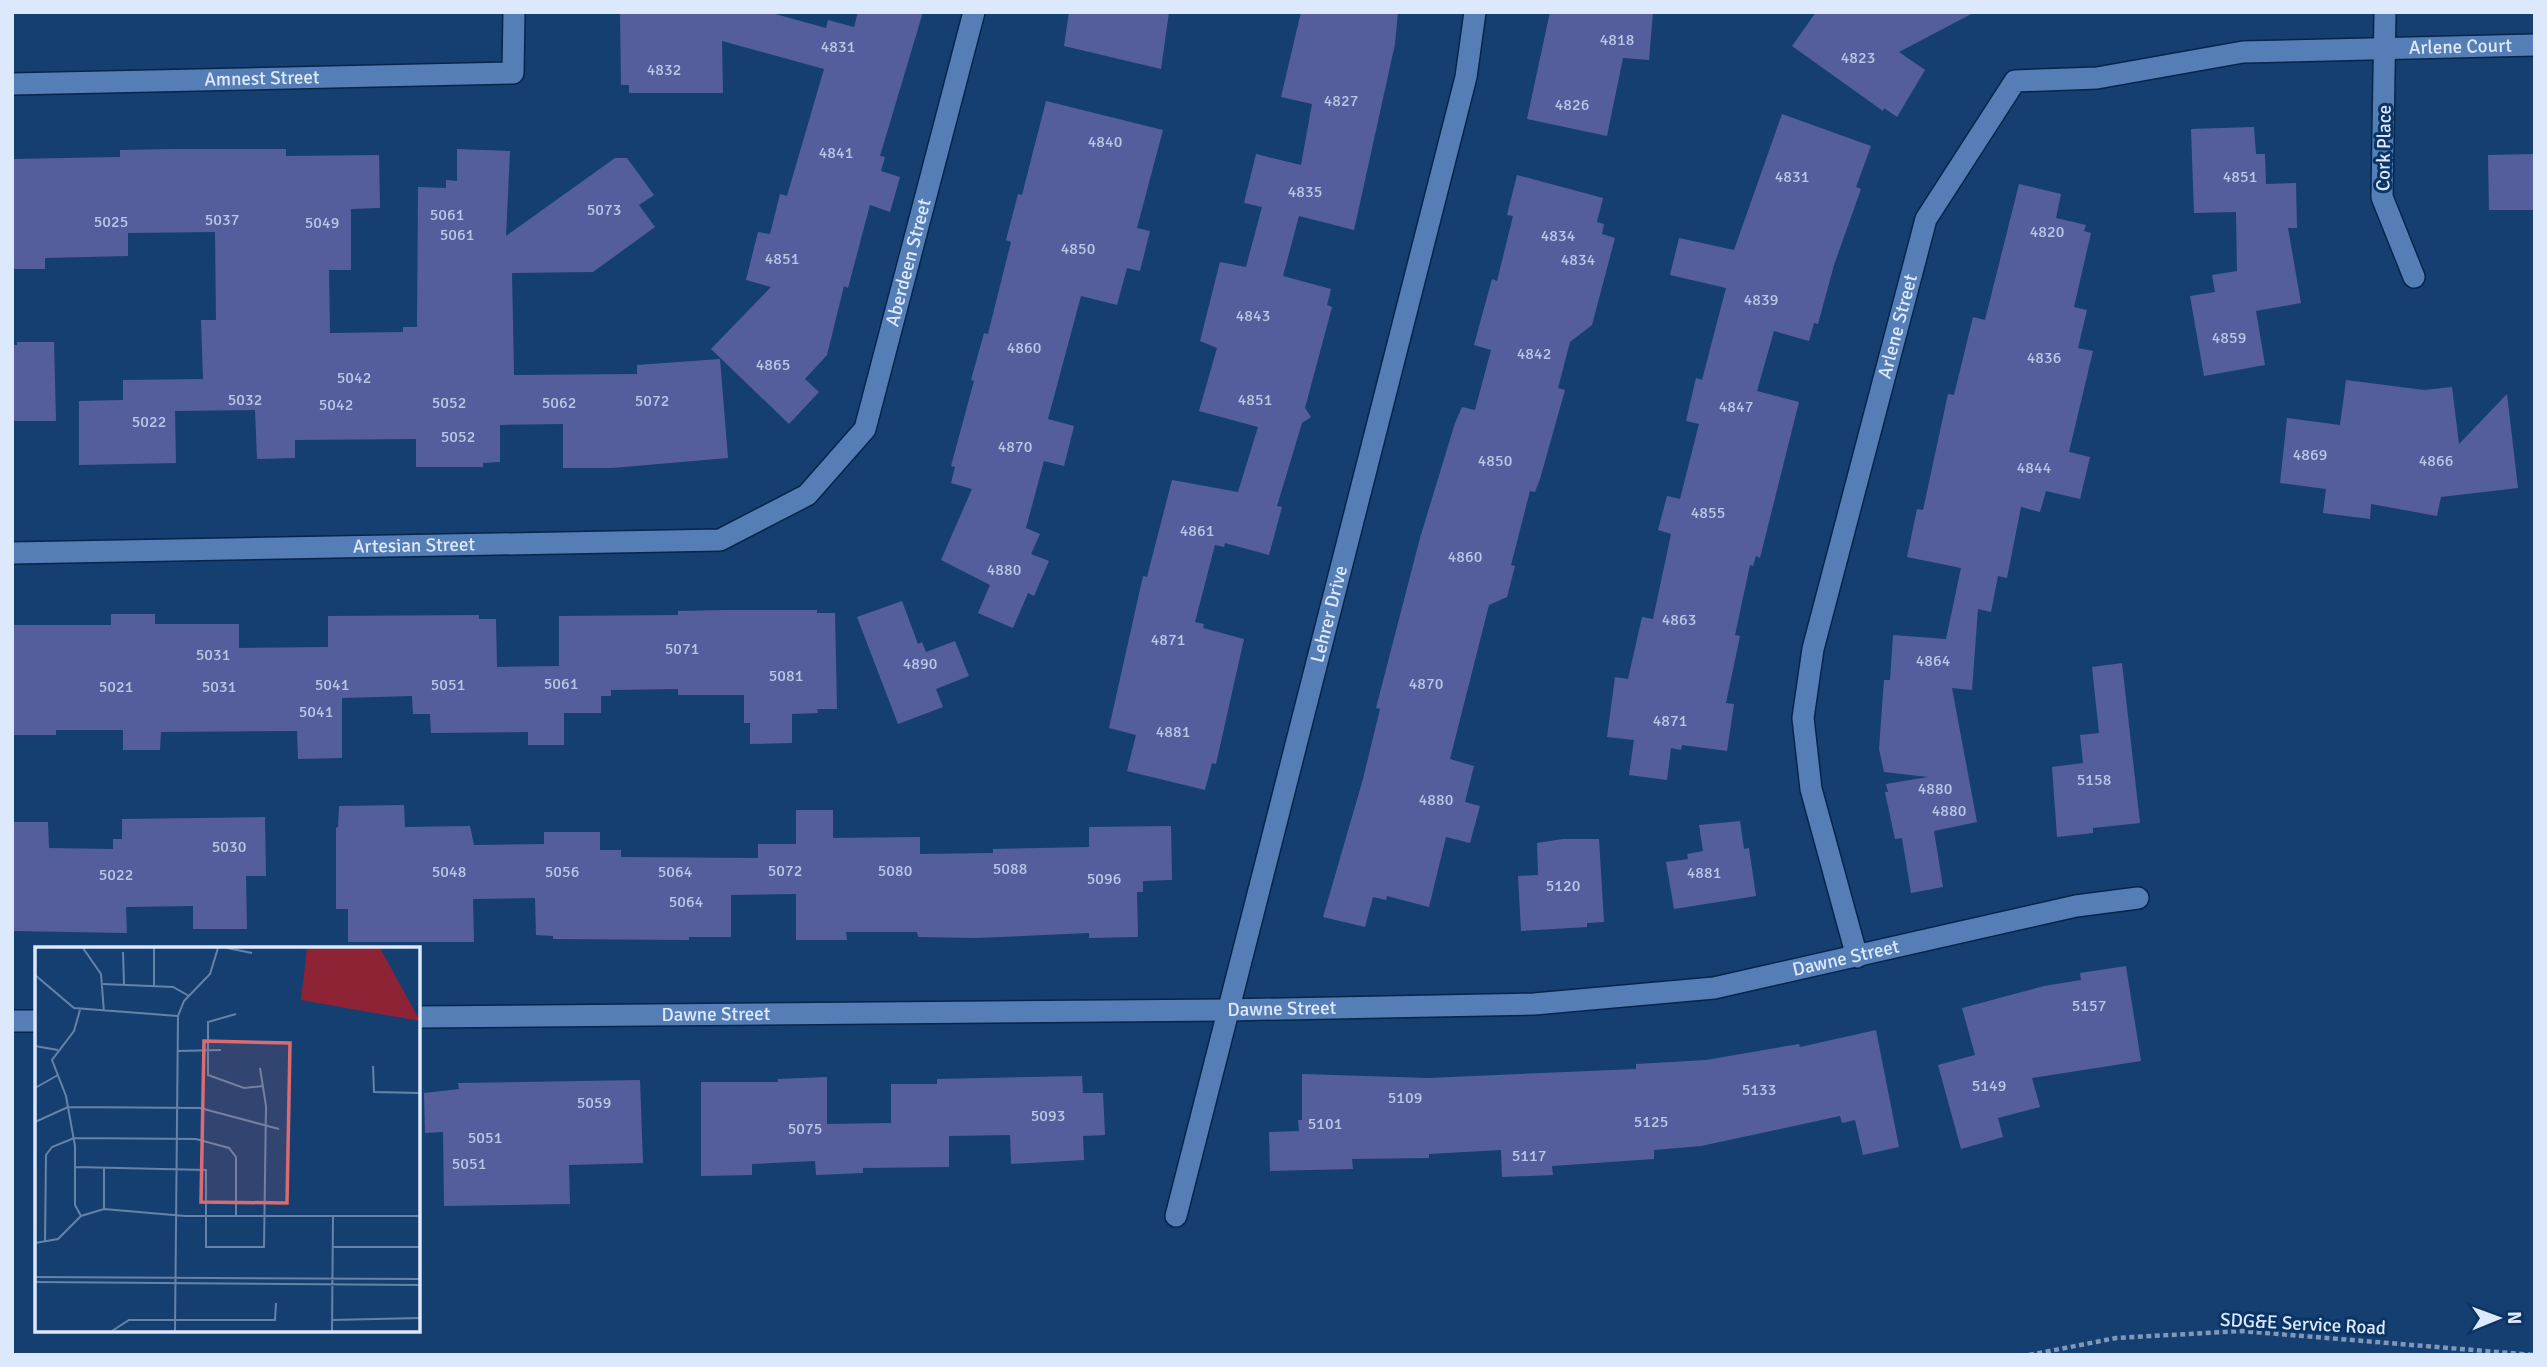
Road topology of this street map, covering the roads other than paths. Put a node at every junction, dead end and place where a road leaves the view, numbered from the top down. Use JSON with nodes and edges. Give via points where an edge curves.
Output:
{"nodes":[{"id":1,"x":514,"y":12,"type":"edge"},
{"id":2,"x":974,"y":12,"type":"edge"},
{"id":3,"x":1475,"y":12,"type":"edge"},
{"id":4,"x":2385,"y":12,"type":"edge"},
{"id":5,"x":2535,"y":45,"type":"edge"},
{"id":6,"x":2386,"y":47,"type":"junction"},
{"id":7,"x":12,"y":85,"type":"edge"},
{"id":8,"x":2414,"y":277,"type":"dead end"},
{"id":9,"x":807,"y":495,"type":"joint"},
{"id":10,"x":12,"y":553,"type":"edge"},
{"id":11,"x":2138,"y":898,"type":"dead end"},
{"id":12,"x":1857,"y":957,"type":"junction"},
{"id":13,"x":1226,"y":1010,"type":"junction"},
{"id":14,"x":420,"y":1017,"type":"edge"},
{"id":15,"x":12,"y":1021,"type":"edge"},
{"id":16,"x":35,"y":1021,"type":"edge"},
{"id":17,"x":1176,"y":1216,"type":"dead end"}],
"edges":[{"from":1,"to":7,"type":"street","name":"Amnest Street","via":[[513,73]]},
{"from":2,"to":9,"type":"street","name":"Aberdeen Street","via":[[865,429]]},
{"from":3,"to":13,"type":"street","name":"Lehrer Drive","via":[[1466,77]]},
{"from":4,"to":6,"type":"street","name":"Cork Place"},
{"from":5,"to":6,"type":"street","name":"Arlene Court"},
{"from":6,"to":8,"type":"street","name":"Cork Place","via":[[2382,197]]},
{"from":6,"to":12,"type":"street","name":"Arlene Street","via":[[2243,52],[2096,78],[2015,81],[1926,219],[1813,649],[1803,719],[1811,789]]},
{"from":9,"to":10,"type":"street","name":"Artesian Street","via":[[720,540]]},
{"from":11,"to":12,"type":"street","name":"Dawne Street","via":[[2076,906]]},
{"from":12,"to":13,"type":"street","name":"Dawne Street","via":[[1714,988],[1534,1004]]},
{"from":13,"to":14,"type":"street","name":"Dawne Street"},
{"from":13,"to":17,"type":"street","name":"Lehrer Drive"},
{"from":15,"to":16,"type":"street"}]}
